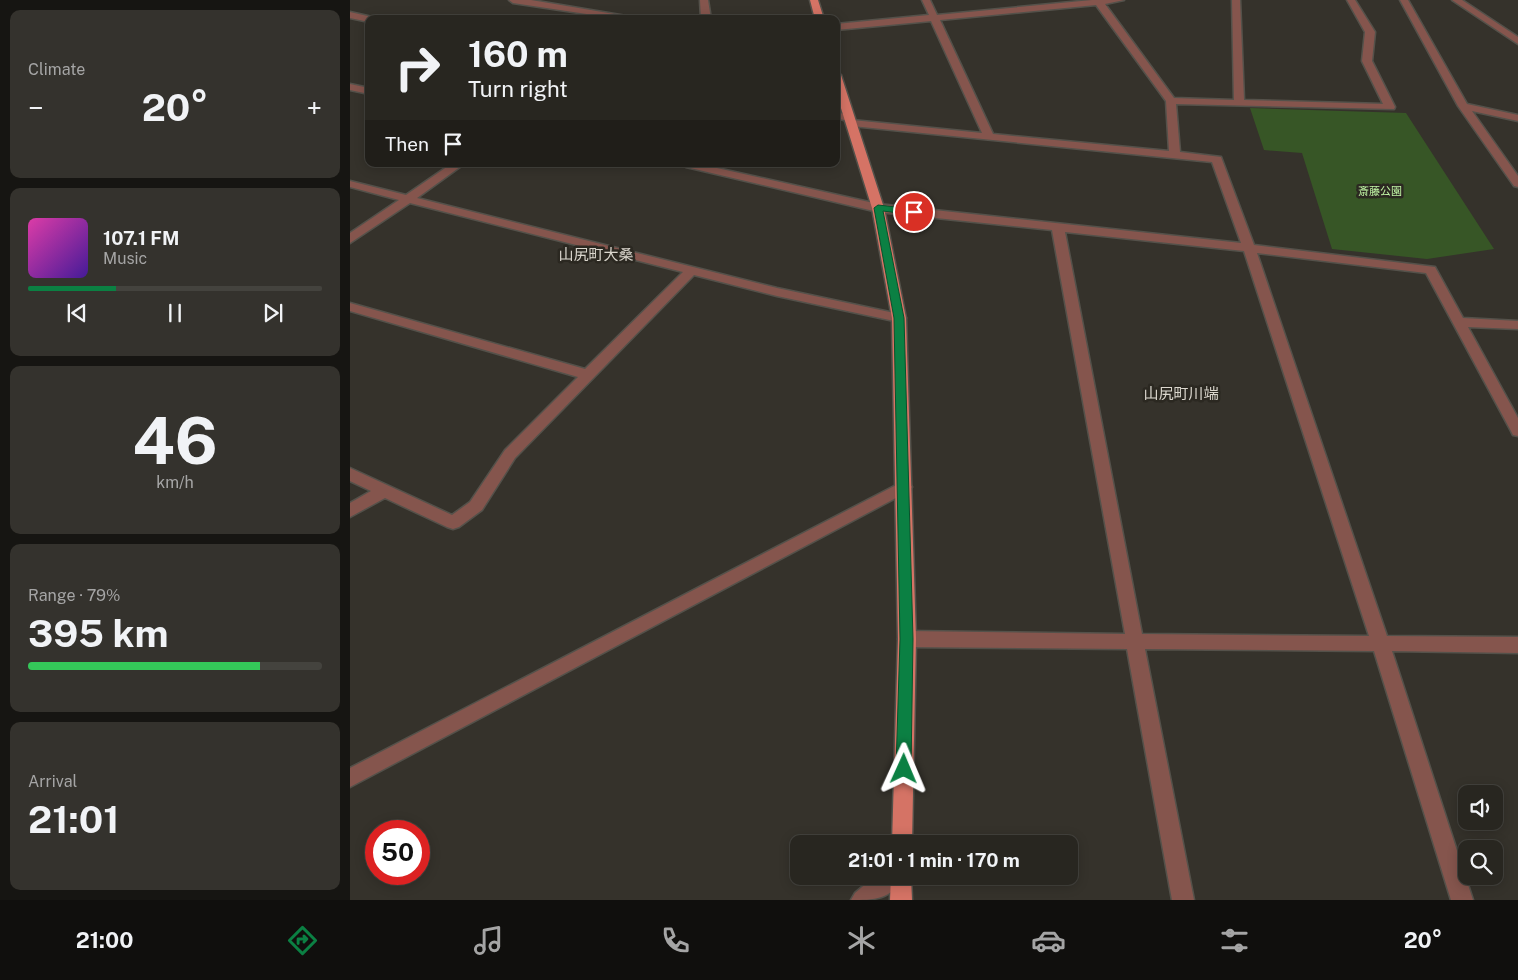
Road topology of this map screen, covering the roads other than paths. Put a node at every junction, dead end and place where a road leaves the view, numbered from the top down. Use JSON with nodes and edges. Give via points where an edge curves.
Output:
{"nodes":[{"id":1,"x":513,"y":0,"type":"edge"},
{"id":2,"x":704,"y":0,"type":"edge"},
{"id":3,"x":814,"y":0,"type":"edge"},
{"id":4,"x":926,"y":0,"type":"edge"},
{"id":5,"x":1120,"y":0,"type":"edge"},
{"id":6,"x":1236,"y":0,"type":"edge"},
{"id":7,"x":1351,"y":0,"type":"edge"},
{"id":8,"x":1404,"y":0,"type":"edge"},
{"id":9,"x":1456,"y":0,"type":"edge"},
{"id":10,"x":1098,"y":1,"type":"edge"},
{"id":11,"x":350,"y":15,"type":"edge"},
{"id":12,"x":613,"y":15,"type":"edge"},
{"id":13,"x":706,"y":15,"type":"edge"},
{"id":14,"x":819,"y":15,"type":"edge"},
{"id":15,"x":365,"y":18,"type":"edge"},
{"id":16,"x":935,"y":18,"type":"junction"},
{"id":17,"x":840,"y":27,"type":"edge"},
{"id":18,"x":1518,"y":41,"type":"edge"},
{"id":19,"x":350,"y":87,"type":"edge"},
{"id":20,"x":365,"y":90,"type":"edge"},
{"id":21,"x":840,"y":93,"type":"edge"},
{"id":22,"x":1171,"y":101,"type":"junction"},
{"id":23,"x":1239,"y":102,"type":"junction"},
{"id":24,"x":1463,"y":106,"type":"junction"},
{"id":25,"x":1518,"y":118,"type":"edge"},
{"id":26,"x":846,"y":119,"type":"edge"},
{"id":27,"x":988,"y":135,"type":"junction"},
{"id":28,"x":1176,"y":154,"type":"junction"},
{"id":29,"x":454,"y":167,"type":"edge"},
{"id":30,"x":699,"y":167,"type":"edge"},
{"id":31,"x":350,"y":184,"type":"edge"},
{"id":32,"x":1518,"y":184,"type":"edge"},
{"id":33,"x":408,"y":199,"type":"junction"},
{"id":34,"x":878,"y":208,"type":"junction"},
{"id":35,"x":1058,"y":228,"type":"junction"},
{"id":36,"x":350,"y":239,"type":"edge"},
{"id":37,"x":1249,"y":248,"type":"junction"},
{"id":38,"x":692,"y":270,"type":"junction"},
{"id":39,"x":350,"y":307,"type":"edge"},
{"id":40,"x":899,"y":318,"type":"junction"},
{"id":41,"x":1460,"y":322,"type":"junction"},
{"id":42,"x":1518,"y":325,"type":"edge"},
{"id":43,"x":588,"y":375,"type":"junction"},
{"id":44,"x":1518,"y":431,"type":"edge"},
{"id":45,"x":350,"y":474,"type":"edge"},
{"id":46,"x":904,"y":487,"type":"junction"},
{"id":47,"x":384,"y":491,"type":"junction"},
{"id":48,"x":350,"y":511,"type":"edge"},
{"id":49,"x":907,"y":639,"type":"junction"},
{"id":50,"x":1136,"y":642,"type":"junction"},
{"id":51,"x":1381,"y":644,"type":"junction"},
{"id":52,"x":1518,"y":645,"type":"edge"},
{"id":53,"x":350,"y":778,"type":"edge"},
{"id":54,"x":902,"y":835,"type":"edge"},
{"id":55,"x":881,"y":885,"type":"edge"},
{"id":56,"x":901,"y":885,"type":"edge"},
{"id":57,"x":862,"y":900,"type":"edge"},
{"id":58,"x":901,"y":900,"type":"edge"},
{"id":59,"x":1184,"y":900,"type":"edge"},
{"id":60,"x":1462,"y":900,"type":"edge"}],
"edges":[{"from":1,"to":12,"type":"street"},
{"from":2,"to":13,"type":"street"},
{"from":3,"to":14,"type":"main road"},
{"from":4,"to":16,"type":"street"},
{"from":5,"to":10,"type":"street"},
{"from":6,"to":23,"type":"street"},
{"from":7,"to":23,"type":"street","via":[[1370,32],[1367,61],[1390,107]]},
{"from":8,"to":24,"type":"street"},
{"from":9,"to":18,"type":"street"},
{"from":10,"to":16,"type":"street"},
{"from":10,"to":22,"type":"street"},
{"from":11,"to":15,"type":"street"},
{"from":16,"to":17,"type":"street"},
{"from":16,"to":27,"type":"street"},
{"from":19,"to":20,"type":"street"},
{"from":21,"to":26,"type":"main road"},
{"from":22,"to":23,"type":"street"},
{"from":22,"to":28,"type":"street"},
{"from":24,"to":25,"type":"street"},
{"from":24,"to":32,"type":"street"},
{"from":26,"to":27,"type":"street"},
{"from":26,"to":34,"type":"main road"},
{"from":27,"to":28,"type":"street"},
{"from":28,"to":37,"type":"street","via":[[1217,159]]},
{"from":29,"to":33,"type":"street"},
{"from":30,"to":34,"type":"street"},
{"from":31,"to":33,"type":"street"},
{"from":33,"to":36,"type":"street"},
{"from":33,"to":38,"type":"street"},
{"from":34,"to":35,"type":"street"},
{"from":34,"to":40,"type":"main road"},
{"from":35,"to":37,"type":"street"},
{"from":35,"to":50,"type":"street"},
{"from":37,"to":41,"type":"street","via":[[1431,270]]},
{"from":37,"to":51,"type":"street"},
{"from":38,"to":40,"type":"street"},
{"from":38,"to":43,"type":"street"},
{"from":39,"to":43,"type":"street"},
{"from":40,"to":46,"type":"main road"},
{"from":41,"to":42,"type":"street"},
{"from":41,"to":44,"type":"street"},
{"from":43,"to":47,"type":"street","via":[[510,454],[476,506],[453,523]]},
{"from":45,"to":47,"type":"street"},
{"from":46,"to":49,"type":"main road"},
{"from":46,"to":53,"type":"street"},
{"from":47,"to":48,"type":"street"},
{"from":49,"to":50,"type":"street"},
{"from":49,"to":54,"type":"main road"},
{"from":50,"to":51,"type":"street"},
{"from":50,"to":59,"type":"street"},
{"from":51,"to":52,"type":"street"},
{"from":51,"to":60,"type":"street"},
{"from":55,"to":57,"type":"street"},
{"from":56,"to":58,"type":"main road"}]}
